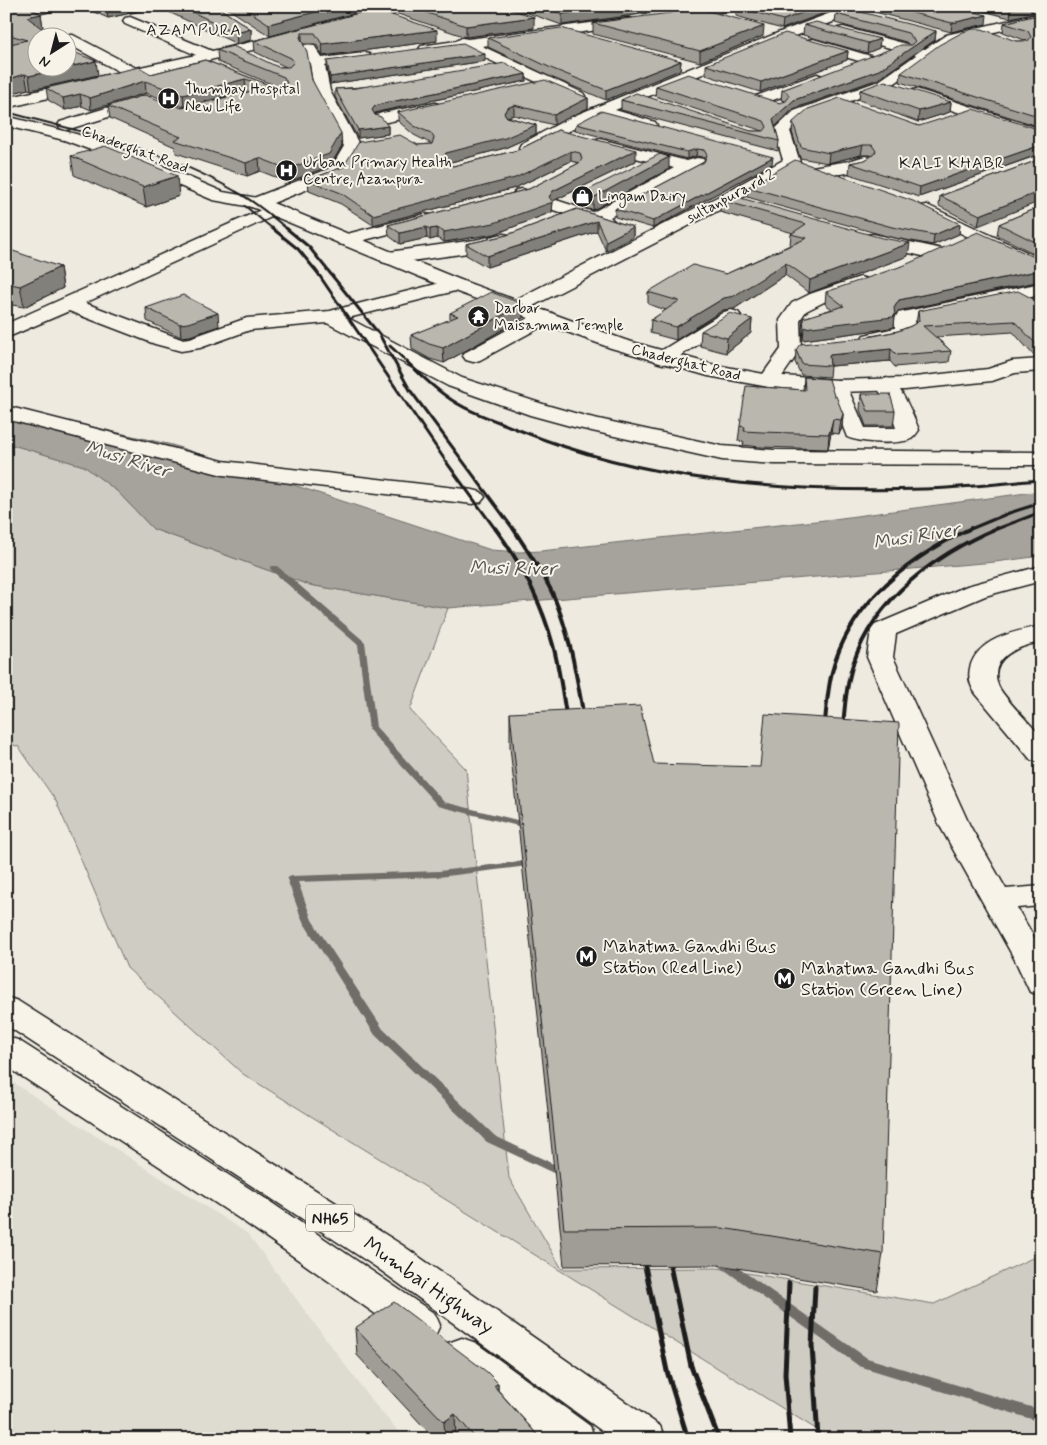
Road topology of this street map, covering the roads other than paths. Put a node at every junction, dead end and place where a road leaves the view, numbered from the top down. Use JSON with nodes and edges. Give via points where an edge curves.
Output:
{"nodes":[{"id":1,"x":54,"y":6,"type":"edge"},
{"id":2,"x":406,"y":6,"type":"edge"},
{"id":3,"x":370,"y":10,"type":"edge"},
{"id":4,"x":868,"y":12,"type":"edge"},
{"id":5,"x":728,"y":13,"type":"edge"},
{"id":6,"x":6,"y":17,"type":"edge"},
{"id":7,"x":662,"y":17,"type":"edge"},
{"id":8,"x":1037,"y":19,"type":"edge"},
{"id":9,"x":644,"y":20,"type":"edge"},
{"id":10,"x":130,"y":21,"type":"dead end"},
{"id":11,"x":532,"y":21,"type":"edge"},
{"id":12,"x":401,"y":22,"type":"edge"},
{"id":13,"x":339,"y":24,"type":"edge"},
{"id":14,"x":815,"y":24,"type":"junction"},
{"id":15,"x":558,"y":30,"type":"junction"},
{"id":16,"x":766,"y":30,"type":"dead end"},
{"id":17,"x":251,"y":32,"type":"dead end"},
{"id":18,"x":434,"y":32,"type":"edge"},
{"id":19,"x":933,"y":34,"type":"edge"},
{"id":20,"x":786,"y":35,"type":"junction"},
{"id":21,"x":951,"y":38,"type":"junction"},
{"id":22,"x":597,"y":41,"type":"edge"},
{"id":23,"x":268,"y":43,"type":"junction"},
{"id":24,"x":78,"y":44,"type":"edge"},
{"id":25,"x":466,"y":44,"type":"junction"},
{"id":26,"x":900,"y":47,"type":"junction"},
{"id":27,"x":236,"y":51,"type":"junction"},
{"id":28,"x":410,"y":51,"type":"edge"},
{"id":29,"x":383,"y":54,"type":"edge"},
{"id":30,"x":927,"y":54,"type":"junction"},
{"id":31,"x":212,"y":56,"type":"junction"},
{"id":32,"x":252,"y":59,"type":"edge"},
{"id":33,"x":194,"y":60,"type":"junction"},
{"id":34,"x":870,"y":60,"type":"junction"},
{"id":35,"x":674,"y":62,"type":"edge"},
{"id":36,"x":317,"y":63,"type":"junction"},
{"id":37,"x":505,"y":64,"type":"junction"},
{"id":38,"x":486,"y":67,"type":"edge"},
{"id":39,"x":219,"y":70,"type":"edge"},
{"id":40,"x":134,"y":73,"type":"junction"},
{"id":41,"x":704,"y":76,"type":"junction"},
{"id":42,"x":547,"y":83,"type":"junction"},
{"id":43,"x":884,"y":84,"type":"junction"},
{"id":44,"x":13,"y":87,"type":"edge"},
{"id":45,"x":528,"y":87,"type":"edge"},
{"id":46,"x":339,"y":90,"type":"edge"},
{"id":47,"x":322,"y":91,"type":"junction"},
{"id":48,"x":743,"y":93,"type":"edge"},
{"id":49,"x":39,"y":95,"type":"junction"},
{"id":50,"x":635,"y":96,"type":"junction"},
{"id":51,"x":762,"y":99,"type":"junction"},
{"id":52,"x":838,"y":100,"type":"junction"},
{"id":53,"x":6,"y":102,"type":"edge"},
{"id":54,"x":156,"y":104,"type":"edge"},
{"id":55,"x":451,"y":104,"type":"edge"},
{"id":56,"x":662,"y":105,"type":"edge"},
{"id":57,"x":6,"y":108,"type":"edge"},
{"id":58,"x":603,"y":109,"type":"junction"},
{"id":59,"x":863,"y":110,"type":"edge"},
{"id":60,"x":972,"y":112,"type":"junction"},
{"id":61,"x":800,"y":114,"type":"junction"},
{"id":62,"x":947,"y":121,"type":"edge"},
{"id":63,"x":10,"y":123,"type":"edge"},
{"id":64,"x":66,"y":125,"type":"junction"},
{"id":65,"x":530,"y":126,"type":"edge"},
{"id":66,"x":662,"y":128,"type":"edge"},
{"id":67,"x":399,"y":133,"type":"edge"},
{"id":68,"x":556,"y":133,"type":"junction"},
{"id":69,"x":1041,"y":134,"type":"edge"},
{"id":70,"x":370,"y":143,"type":"edge"},
{"id":71,"x":352,"y":146,"type":"junction"},
{"id":72,"x":512,"y":154,"type":"edge"},
{"id":73,"x":712,"y":154,"type":"edge"},
{"id":74,"x":774,"y":158,"type":"edge"},
{"id":75,"x":656,"y":159,"type":"junction"},
{"id":76,"x":865,"y":161,"type":"edge"},
{"id":77,"x":792,"y":162,"type":"junction"},
{"id":78,"x":689,"y":167,"type":"junction"},
{"id":79,"x":631,"y":171,"type":"edge"},
{"id":80,"x":818,"y":171,"type":"junction"},
{"id":81,"x":547,"y":181,"type":"edge"},
{"id":82,"x":855,"y":184,"type":"edge"},
{"id":83,"x":522,"y":194,"type":"junction"},
{"id":84,"x":504,"y":199,"type":"edge"},
{"id":85,"x":728,"y":199,"type":"junction"},
{"id":86,"x":938,"y":199,"type":"dead end"},
{"id":87,"x":572,"y":205,"type":"junction"},
{"id":88,"x":746,"y":205,"type":"edge"},
{"id":89,"x":265,"y":206,"type":"junction"},
{"id":90,"x":438,"y":216,"type":"edge"},
{"id":91,"x":595,"y":218,"type":"junction"},
{"id":92,"x":546,"y":222,"type":"edge"},
{"id":93,"x":996,"y":227,"type":"dead end"},
{"id":94,"x":519,"y":233,"type":"edge"},
{"id":95,"x":978,"y":235,"type":"junction"},
{"id":96,"x":654,"y":236,"type":"junction"},
{"id":97,"x":859,"y":236,"type":"edge"},
{"id":98,"x":345,"y":240,"type":"junction"},
{"id":99,"x":935,"y":253,"type":"junction"},
{"id":100,"x":389,"y":258,"type":"junction"},
{"id":101,"x":1041,"y":266,"type":"edge"},
{"id":102,"x":904,"y":267,"type":"edge"},
{"id":103,"x":879,"y":276,"type":"edge"},
{"id":104,"x":456,"y":285,"type":"junction"},
{"id":105,"x":1041,"y":289,"type":"edge"},
{"id":106,"x":69,"y":304,"type":"junction"},
{"id":107,"x":516,"y":307,"type":"junction"},
{"id":108,"x":731,"y":316,"type":"edge"},
{"id":109,"x":330,"y":317,"type":"junction"},
{"id":110,"x":545,"y":318,"type":"junction"},
{"id":111,"x":6,"y":332,"type":"edge"},
{"id":112,"x":854,"y":342,"type":"edge"},
{"id":113,"x":474,"y":356,"type":"dead end"},
{"id":114,"x":663,"y":358,"type":"junction"},
{"id":115,"x":1041,"y":365,"type":"edge"},
{"id":116,"x":992,"y":375,"type":"junction"},
{"id":117,"x":1041,"y":379,"type":"edge"},
{"id":118,"x":769,"y":381,"type":"junction"},
{"id":119,"x":891,"y":393,"type":"junction"},
{"id":120,"x":841,"y":394,"type":"junction"},
{"id":121,"x":6,"y":412,"type":"edge"},
{"id":122,"x":1038,"y":459,"type":"dead end"},
{"id":123,"x":473,"y":497,"type":"dead end"},
{"id":124,"x":1041,"y":573,"type":"edge"},
{"id":125,"x":1041,"y":634,"type":"edge"},
{"id":126,"x":1041,"y":754,"type":"edge"},
{"id":127,"x":1041,"y":896,"type":"edge"},
{"id":128,"x":998,"y":900,"type":"junction"},
{"id":129,"x":1041,"y":984,"type":"edge"},
{"id":130,"x":6,"y":1008,"type":"edge"},
{"id":131,"x":6,"y":1049,"type":"edge"},
{"id":132,"x":576,"y":1439,"type":"edge"},
{"id":133,"x":645,"y":1439,"type":"edge"}],
"edges":[{"from":1,"to":6,"type":"main road"},
{"from":2,"to":3,"type":"main road"},
{"from":3,"to":12,"type":"main road"},
{"from":3,"to":13,"type":"main road"},
{"from":4,"to":14,"type":"main road","via":[[848,12]]},
{"from":5,"to":7,"type":"main road"},
{"from":8,"to":21,"type":"main road","name":"sultanpura rd 2","via":[[1007,31],[980,24]]},
{"from":9,"to":15,"type":"main road"},
{"from":10,"to":31,"type":"main road"},
{"from":11,"to":15,"type":"main road"},
{"from":14,"to":20,"type":"main road"},
{"from":14,"to":26,"type":"main road"},
{"from":15,"to":22,"type":"main road"},
{"from":15,"to":25,"type":"main road"},
{"from":16,"to":20,"type":"main road"},
{"from":17,"to":23,"type":"main road"},
{"from":18,"to":25,"type":"main road"},
{"from":19,"to":21,"type":"main road"},
{"from":20,"to":34,"type":"main road"},
{"from":20,"to":41,"type":"main road"},
{"from":21,"to":30,"type":"main road","name":"sultanpura rd 2"},
{"from":23,"to":27,"type":"main road"},
{"from":23,"to":36,"type":"main road","via":[[302,35]]},
{"from":24,"to":40,"type":"main road"},
{"from":25,"to":28,"type":"main road"},
{"from":25,"to":37,"type":"main road"},
{"from":26,"to":30,"type":"main road"},
{"from":26,"to":34,"type":"main road"},
{"from":27,"to":31,"type":"main road"},
{"from":27,"to":32,"type":"main road"},
{"from":29,"to":36,"type":"main road"},
{"from":30,"to":43,"type":"main road","name":"sultanpura rd 2"},
{"from":31,"to":33,"type":"main road"},
{"from":33,"to":39,"type":"main road"},
{"from":33,"to":40,"type":"main road"},
{"from":34,"to":51,"type":"main road"},
{"from":35,"to":41,"type":"main road"},
{"from":36,"to":47,"type":"main road"},
{"from":37,"to":38,"type":"main road"},
{"from":37,"to":42,"type":"main road"},
{"from":40,"to":49,"type":"main road"},
{"from":41,"to":50,"type":"main road","via":[[688,76]]},
{"from":42,"to":45,"type":"main road"},
{"from":42,"to":58,"type":"main road"},
{"from":43,"to":52,"type":"main road","name":"sultanpura rd 2"},
{"from":43,"to":60,"type":"main road"},
{"from":44,"to":49,"type":"main road"},
{"from":46,"to":47,"type":"main road"},
{"from":47,"to":71,"type":"main road"},
{"from":48,"to":51,"type":"main road"},
{"from":49,"to":53,"type":"main road"},
{"from":50,"to":56,"type":"main road"},
{"from":50,"to":58,"type":"main road"},
{"from":51,"to":61,"type":"main road"},
{"from":52,"to":59,"type":"main road"},
{"from":52,"to":61,"type":"main road","name":"sultanpura rd 2"},
{"from":54,"to":64,"type":"main road","via":[[147,100]]},
{"from":55,"to":67,"type":"main road","via":[[382,118]]},
{"from":57,"to":64,"type":"main road","name":"Chaderghat Road"},
{"from":58,"to":66,"type":"main road"},
{"from":58,"to":68,"type":"main road"},
{"from":60,"to":62,"type":"main road"},
{"from":60,"to":69,"type":"main road"},
{"from":61,"to":77,"type":"main road","name":"sultanpura rd 2","via":[[782,130],[777,141]]},
{"from":63,"to":89,"type":"main road","name":"Chaderghat Road","via":[[70,137],[219,196]]},
{"from":64,"to":89,"type":"main road","name":"Chaderghat Road","via":[[240,188]]},
{"from":65,"to":68,"type":"main road"},
{"from":68,"to":72,"type":"main road"},
{"from":68,"to":75,"type":"main road"},
{"from":70,"to":71,"type":"main road"},
{"from":71,"to":89,"type":"main road","via":[[337,171]]},
{"from":73,"to":78,"type":"main road"},
{"from":74,"to":77,"type":"main road"},
{"from":75,"to":78,"type":"main road"},
{"from":75,"to":79,"type":"main road"},
{"from":76,"to":80,"type":"main road"},
{"from":77,"to":80,"type":"main road"},
{"from":77,"to":85,"type":"main road","name":"sultanpura rd 2"},
{"from":78,"to":91,"type":"main road"},
{"from":80,"to":82,"type":"main road"},
{"from":81,"to":83,"type":"main road"},
{"from":83,"to":84,"type":"main road"},
{"from":83,"to":87,"type":"main road"},
{"from":85,"to":88,"type":"main road"},
{"from":85,"to":96,"type":"main road","name":"sultanpura rd 2"},
{"from":86,"to":95,"type":"main road","via":[[914,204]]},
{"from":87,"to":91,"type":"main road"},
{"from":87,"to":92,"type":"main road"},
{"from":89,"to":98,"type":"main road","name":"Chaderghat Road"},
{"from":89,"to":106,"type":"main road"},
{"from":90,"to":98,"type":"main road"},
{"from":91,"to":96,"type":"main road"},
{"from":93,"to":95,"type":"main road"},
{"from":94,"to":100,"type":"main road","via":[[475,246]]},
{"from":95,"to":99,"type":"main road"},
{"from":95,"to":101,"type":"main road"},
{"from":96,"to":107,"type":"main road","name":"sultanpura rd 2"},
{"from":97,"to":99,"type":"main road"},
{"from":98,"to":100,"type":"main road","name":"Chaderghat Road"},
{"from":99,"to":102,"type":"main road"},
{"from":100,"to":104,"type":"main road","name":"Chaderghat Road"},
{"from":103,"to":118,"type":"main road","via":[[817,298],[800,308],[790,320],[800,348]]},
{"from":104,"to":107,"type":"main road","name":"Chaderghat Road"},
{"from":104,"to":109,"type":"main road"},
{"from":105,"to":112,"type":"main road","via":[[905,317],[906,331],[902,333]]},
{"from":106,"to":109,"type":"main road","via":[[181,345],[193,344],[258,321]]},
{"from":106,"to":111,"type":"main road"},
{"from":107,"to":110,"type":"main road","name":"Chaderghat Road"},
{"from":108,"to":114,"type":"main road"},
{"from":109,"to":122,"type":"main road","via":[[455,382],[582,422],[722,453],[774,457]]},
{"from":110,"to":113,"type":"main road"},
{"from":110,"to":114,"type":"main road","name":"Chaderghat Road"},
{"from":114,"to":118,"type":"main road","name":"Chaderghat Road","via":[[732,376]]},
{"from":115,"to":116,"type":"main road","via":[[1012,367]]},
{"from":116,"to":117,"type":"main road","via":[[1022,380]]},
{"from":116,"to":119,"type":"main road"},
{"from":118,"to":120,"type":"main road","name":"Chaderghat Road"},
{"from":119,"to":120,"type":"main road","name":"Chaderghat Road"},
{"from":119,"to":120,"type":"main road","via":[[908,430],[903,434],[861,436],[855,432]]},
{"from":121,"to":123,"type":"main road","via":[[223,468]]},
{"from":124,"to":128,"type":"main road","via":[[976,591],[884,630],[880,657],[956,826]]},
{"from":125,"to":126,"type":"main road","via":[[1018,638],[990,654],[982,668],[982,679],[985,688]]},
{"from":127,"to":128,"type":"main road"},
{"from":128,"to":129,"type":"main road"},
{"from":130,"to":133,"type":"main road","name":"Mumbai Highway","number":"NH65","via":[[389,1256]]},
{"from":131,"to":132,"type":"main road","name":"Mumbai Highway","number":"NH65","via":[[253,1209],[402,1311]]}]}
